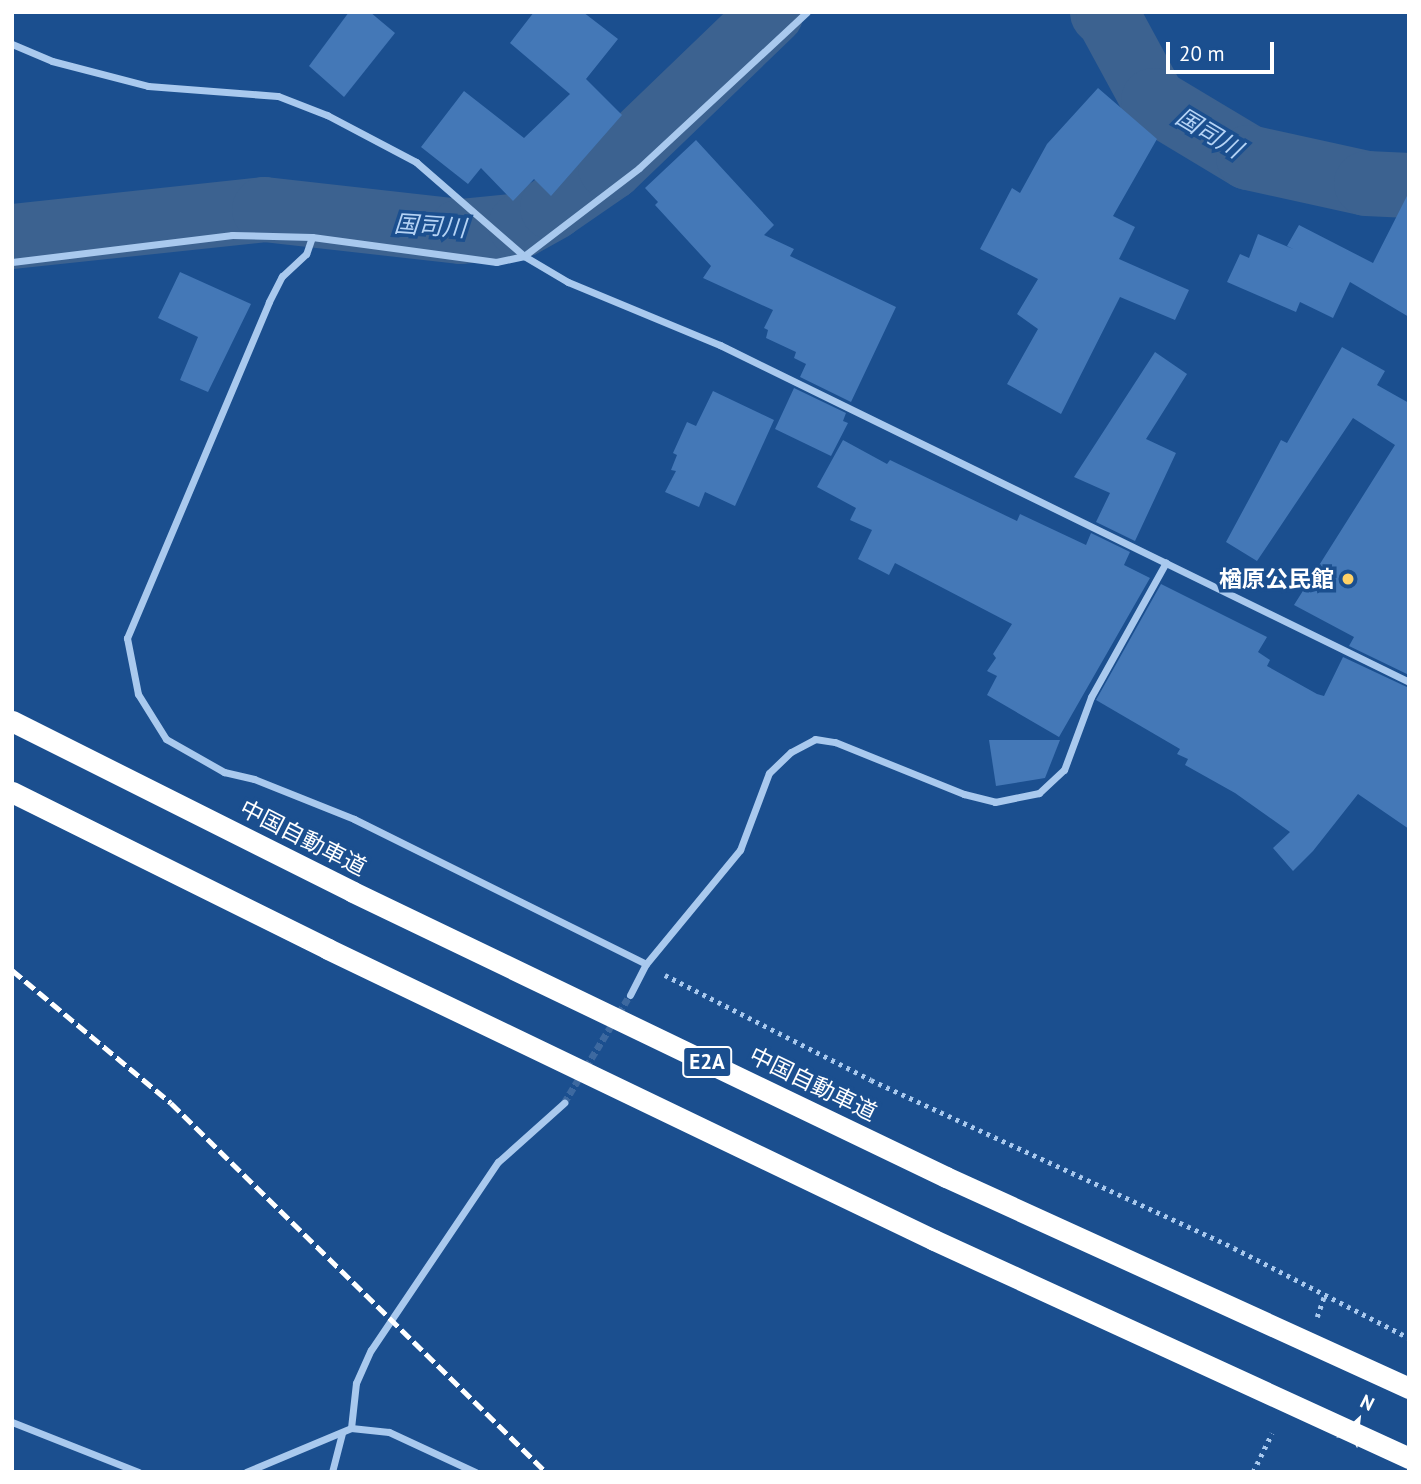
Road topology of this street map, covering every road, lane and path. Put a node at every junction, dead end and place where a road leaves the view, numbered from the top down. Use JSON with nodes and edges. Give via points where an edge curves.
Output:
{"nodes":[{"id":1,"x":807,"y":12,"type":"edge"},
{"id":2,"x":12,"y":44,"type":"edge"},
{"id":3,"x":312,"y":237,"type":"junction"},
{"id":4,"x":524,"y":256,"type":"junction"},
{"id":5,"x":12,"y":262,"type":"edge"},
{"id":6,"x":1167,"y":562,"type":"junction"},
{"id":7,"x":1409,"y":682,"type":"edge"},
{"id":8,"x":12,"y":721,"type":"edge"},
{"id":9,"x":12,"y":792,"type":"edge"},
{"id":10,"x":646,"y":964,"type":"junction"},
{"id":11,"x":630,"y":995,"type":"tunnel mouth"},
{"id":12,"x":564,"y":1103,"type":"tunnel mouth"},
{"id":13,"x":1324,"y":1297,"type":"junction"},
{"id":14,"x":1314,"y":1324,"type":"dead end"},
{"id":15,"x":1409,"y":1338,"type":"edge"},
{"id":16,"x":1409,"y":1388,"type":"edge"},
{"id":17,"x":12,"y":1422,"type":"edge"},
{"id":18,"x":351,"y":1428,"type":"junction"},
{"id":19,"x":342,"y":1433,"type":"junction"},
{"id":20,"x":1272,"y":1433,"type":"dead end"},
{"id":21,"x":1409,"y":1458,"type":"edge"},
{"id":22,"x":138,"y":1472,"type":"edge"},
{"id":23,"x":246,"y":1472,"type":"edge"},
{"id":24,"x":332,"y":1472,"type":"edge"},
{"id":25,"x":475,"y":1472,"type":"edge"},
{"id":26,"x":1253,"y":1472,"type":"edge"}],
"edges":[{"from":1,"to":4,"type":"street","via":[[639,168]]},
{"from":2,"to":4,"type":"street","via":[[52,61],[148,86],[278,96],[327,115],[416,162]]},
{"from":3,"to":4,"type":"street","via":[[496,262]]},
{"from":3,"to":5,"type":"street","via":[[232,235]]},
{"from":3,"to":10,"type":"street","via":[[306,254],[282,276],[269,302],[127,638],[138,694],[166,739],[224,772],[254,779],[354,819]]},
{"from":4,"to":6,"type":"street","via":[[568,282],[720,345]]},
{"from":6,"to":7,"type":"street"},
{"from":6,"to":10,"type":"street","via":[[1091,697],[1064,770],[1039,793],[995,802],[816,739],[791,752],[769,773],[740,850]]},
{"from":8,"to":16,"type":"highway","name":"中国自動車道","number":"E2A","via":[[341,886],[946,1177]]},
{"from":9,"to":21,"type":"highway","via":[[934,1240]]},
{"from":10,"to":11,"type":"street"},
{"from":10,"to":13,"type":"path","via":[[871,1080],[1234,1248]]},
{"from":12,"to":18,"type":"street","via":[[498,1162],[371,1350],[356,1383]]},
{"from":13,"to":14,"type":"path"},
{"from":13,"to":15,"type":"path"},
{"from":17,"to":22,"type":"street"},
{"from":18,"to":19,"type":"street"},
{"from":18,"to":25,"type":"street","via":[[389,1432]]},
{"from":19,"to":23,"type":"street"},
{"from":19,"to":24,"type":"street"},
{"from":20,"to":26,"type":"path"}]}
